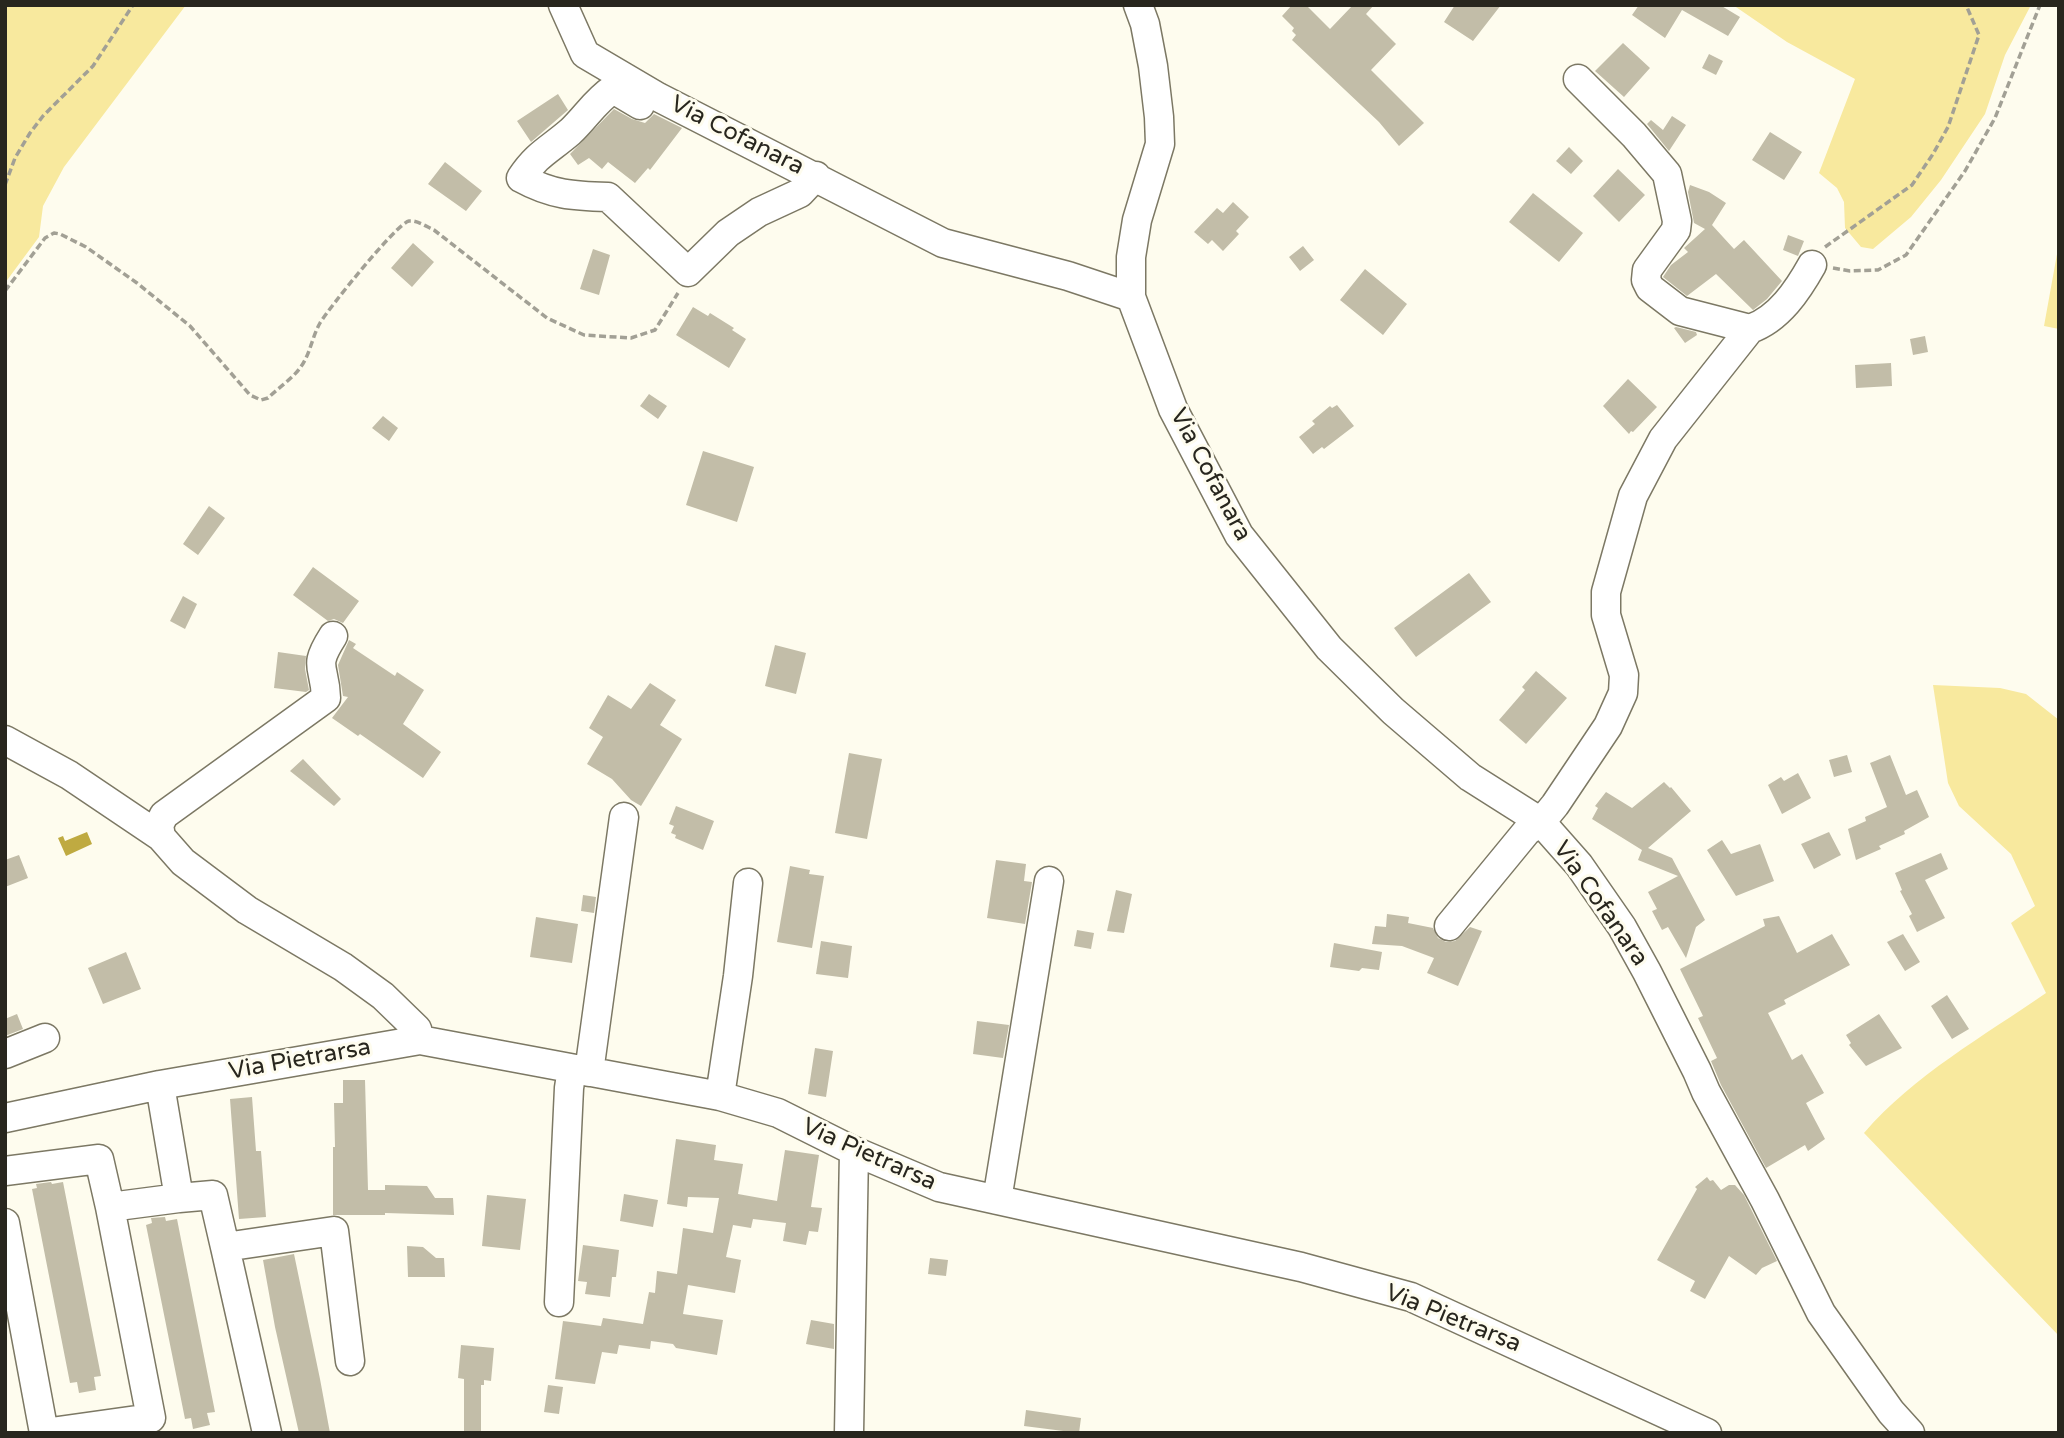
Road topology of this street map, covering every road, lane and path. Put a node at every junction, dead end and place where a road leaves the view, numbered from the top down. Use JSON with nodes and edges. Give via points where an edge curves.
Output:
{"nodes":[{"id":1,"x":133,"y":5,"type":"edge"},
{"id":2,"x":563,"y":5,"type":"edge"},
{"id":3,"x":1138,"y":5,"type":"edge"},
{"id":4,"x":1966,"y":5,"type":"edge"},
{"id":5,"x":2040,"y":5,"type":"edge"},
{"id":6,"x":1578,"y":79,"type":"dead end"},
{"id":7,"x":658,"y":97,"type":"junction"},
{"id":8,"x":816,"y":176,"type":"junction"},
{"id":9,"x":5,"y":185,"type":"edge"},
{"id":10,"x":1812,"y":265,"type":"junction"},
{"id":11,"x":688,"y":272,"type":"junction"},
{"id":12,"x":5,"y":291,"type":"edge"},
{"id":13,"x":1131,"y":297,"type":"junction"},
{"id":14,"x":1750,"y":329,"type":"junction"},
{"id":15,"x":333,"y":636,"type":"dead end"},
{"id":16,"x":5,"y":740,"type":"edge"},
{"id":17,"x":624,"y":817,"type":"dead end"},
{"id":18,"x":1541,"y":822,"type":"junction"},
{"id":19,"x":161,"y":836,"type":"junction"},
{"id":20,"x":1049,"y":881,"type":"dead end"},
{"id":21,"x":748,"y":883,"type":"dead end"},
{"id":22,"x":1449,"y":926,"type":"dead end"},
{"id":23,"x":45,"y":1038,"type":"dead end"},
{"id":24,"x":420,"y":1040,"type":"junction"},
{"id":25,"x":5,"y":1054,"type":"edge"},
{"id":26,"x":581,"y":1070,"type":"junction"},
{"id":27,"x":160,"y":1085,"type":"junction"},
{"id":28,"x":720,"y":1096,"type":"junction"},
{"id":29,"x":5,"y":1118,"type":"edge"},
{"id":30,"x":854,"y":1151,"type":"junction"},
{"id":31,"x":5,"y":1171,"type":"edge"},
{"id":32,"x":179,"y":1198,"type":"junction"},
{"id":33,"x":997,"y":1200,"type":"junction"},
{"id":34,"x":110,"y":1207,"type":"junction"},
{"id":35,"x":5,"y":1223,"type":"edge"},
{"id":36,"x":225,"y":1247,"type":"junction"},
{"id":37,"x":559,"y":1302,"type":"dead end"},
{"id":38,"x":350,"y":1361,"type":"dead end"},
{"id":39,"x":152,"y":1425,"type":"edge"},
{"id":40,"x":267,"y":1433,"type":"edge"},
{"id":41,"x":849,"y":1433,"type":"edge"},
{"id":42,"x":1707,"y":1433,"type":"edge"},
{"id":43,"x":1910,"y":1433,"type":"edge"}],
"edges":[{"from":1,"to":9,"type":"path","via":[[93,66],[30,132]]},
{"from":2,"to":7,"type":"street","name":"Via Cofanara","via":[[585,54]]},
{"from":3,"to":13,"type":"street","name":"Via Cofanara","via":[[1153,66],[1160,144],[1137,220]]},
{"from":4,"to":10,"type":"path","via":[[1979,35],[1948,127],[1933,154],[1912,185],[1838,236]]},
{"from":5,"to":10,"type":"path","via":[[1995,118],[1965,171],[1906,255],[1878,270]]},
{"from":6,"to":14,"type":"street","via":[[1667,174],[1676,230],[1647,270],[1650,288],[1680,311]]},
{"from":7,"to":8,"type":"street","name":"Via Cofanara"},
{"from":7,"to":11,"type":"street","name":"Via Cofanara","via":[[645,108],[613,89],[571,131],[533,160],[521,178],[570,196],[607,197]]},
{"from":8,"to":11,"type":"street","name":"Via Cofanara","via":[[800,193],[727,233]]},
{"from":8,"to":13,"type":"street","name":"Via Cofanara","via":[[943,243]]},
{"from":10,"to":14,"type":"street","via":[[1797,291],[1765,324]]},
{"from":11,"to":12,"type":"path","via":[[655,330],[631,338],[584,335],[547,318],[434,230],[406,221],[332,304],[300,368],[261,400],[250,395],[190,326],[137,283],[60,234],[45,238]]},
{"from":13,"to":18,"type":"street","name":"Via Cofanara","via":[[1174,409],[1239,535],[1329,648],[1393,712],[1470,777]]},
{"from":14,"to":18,"type":"street","via":[[1663,439],[1633,496],[1606,592],[1606,615],[1624,675],[1623,693],[1608,726]]},
{"from":15,"to":19,"type":"street","via":[[319,663],[326,698],[164,815],[159,825]]},
{"from":16,"to":19,"type":"street","via":[[69,775]]},
{"from":17,"to":26,"type":"street"},
{"from":18,"to":22,"type":"street","via":[[1527,831]]},
{"from":18,"to":43,"type":"street","name":"Via Cofanara","via":[[1579,865],[1622,927],[1821,1313]]},
{"from":19,"to":24,"type":"street","via":[[183,862],[247,910],[383,996],[417,1029]]},
{"from":20,"to":33,"type":"street"},
{"from":21,"to":28,"type":"street"},
{"from":23,"to":25,"type":"street"},
{"from":24,"to":26,"type":"street","name":"Via Pietrarsa"},
{"from":24,"to":27,"type":"street","name":"Via Pietrarsa"},
{"from":26,"to":28,"type":"street","name":"Via Pietrarsa"},
{"from":26,"to":37,"type":"street","via":[[569,1088]]},
{"from":27,"to":29,"type":"street","name":"Via Pietrarsa"},
{"from":27,"to":32,"type":"street"},
{"from":28,"to":30,"type":"street","name":"Via Pietrarsa","via":[[778,1113]]},
{"from":30,"to":33,"type":"street","name":"Via Pietrarsa","via":[[939,1187]]},
{"from":30,"to":41,"type":"street"},
{"from":31,"to":34,"type":"street","via":[[99,1159]]},
{"from":32,"to":34,"type":"street"},
{"from":32,"to":36,"type":"street","via":[[214,1195]]},
{"from":33,"to":42,"type":"street","name":"Via Pietrarsa","via":[[1301,1267],[1410,1297]]},
{"from":34,"to":39,"type":"street"},
{"from":35,"to":39,"type":"street","via":[[44,1433]]},
{"from":36,"to":38,"type":"street","via":[[334,1231]]},
{"from":36,"to":40,"type":"street"}]}
